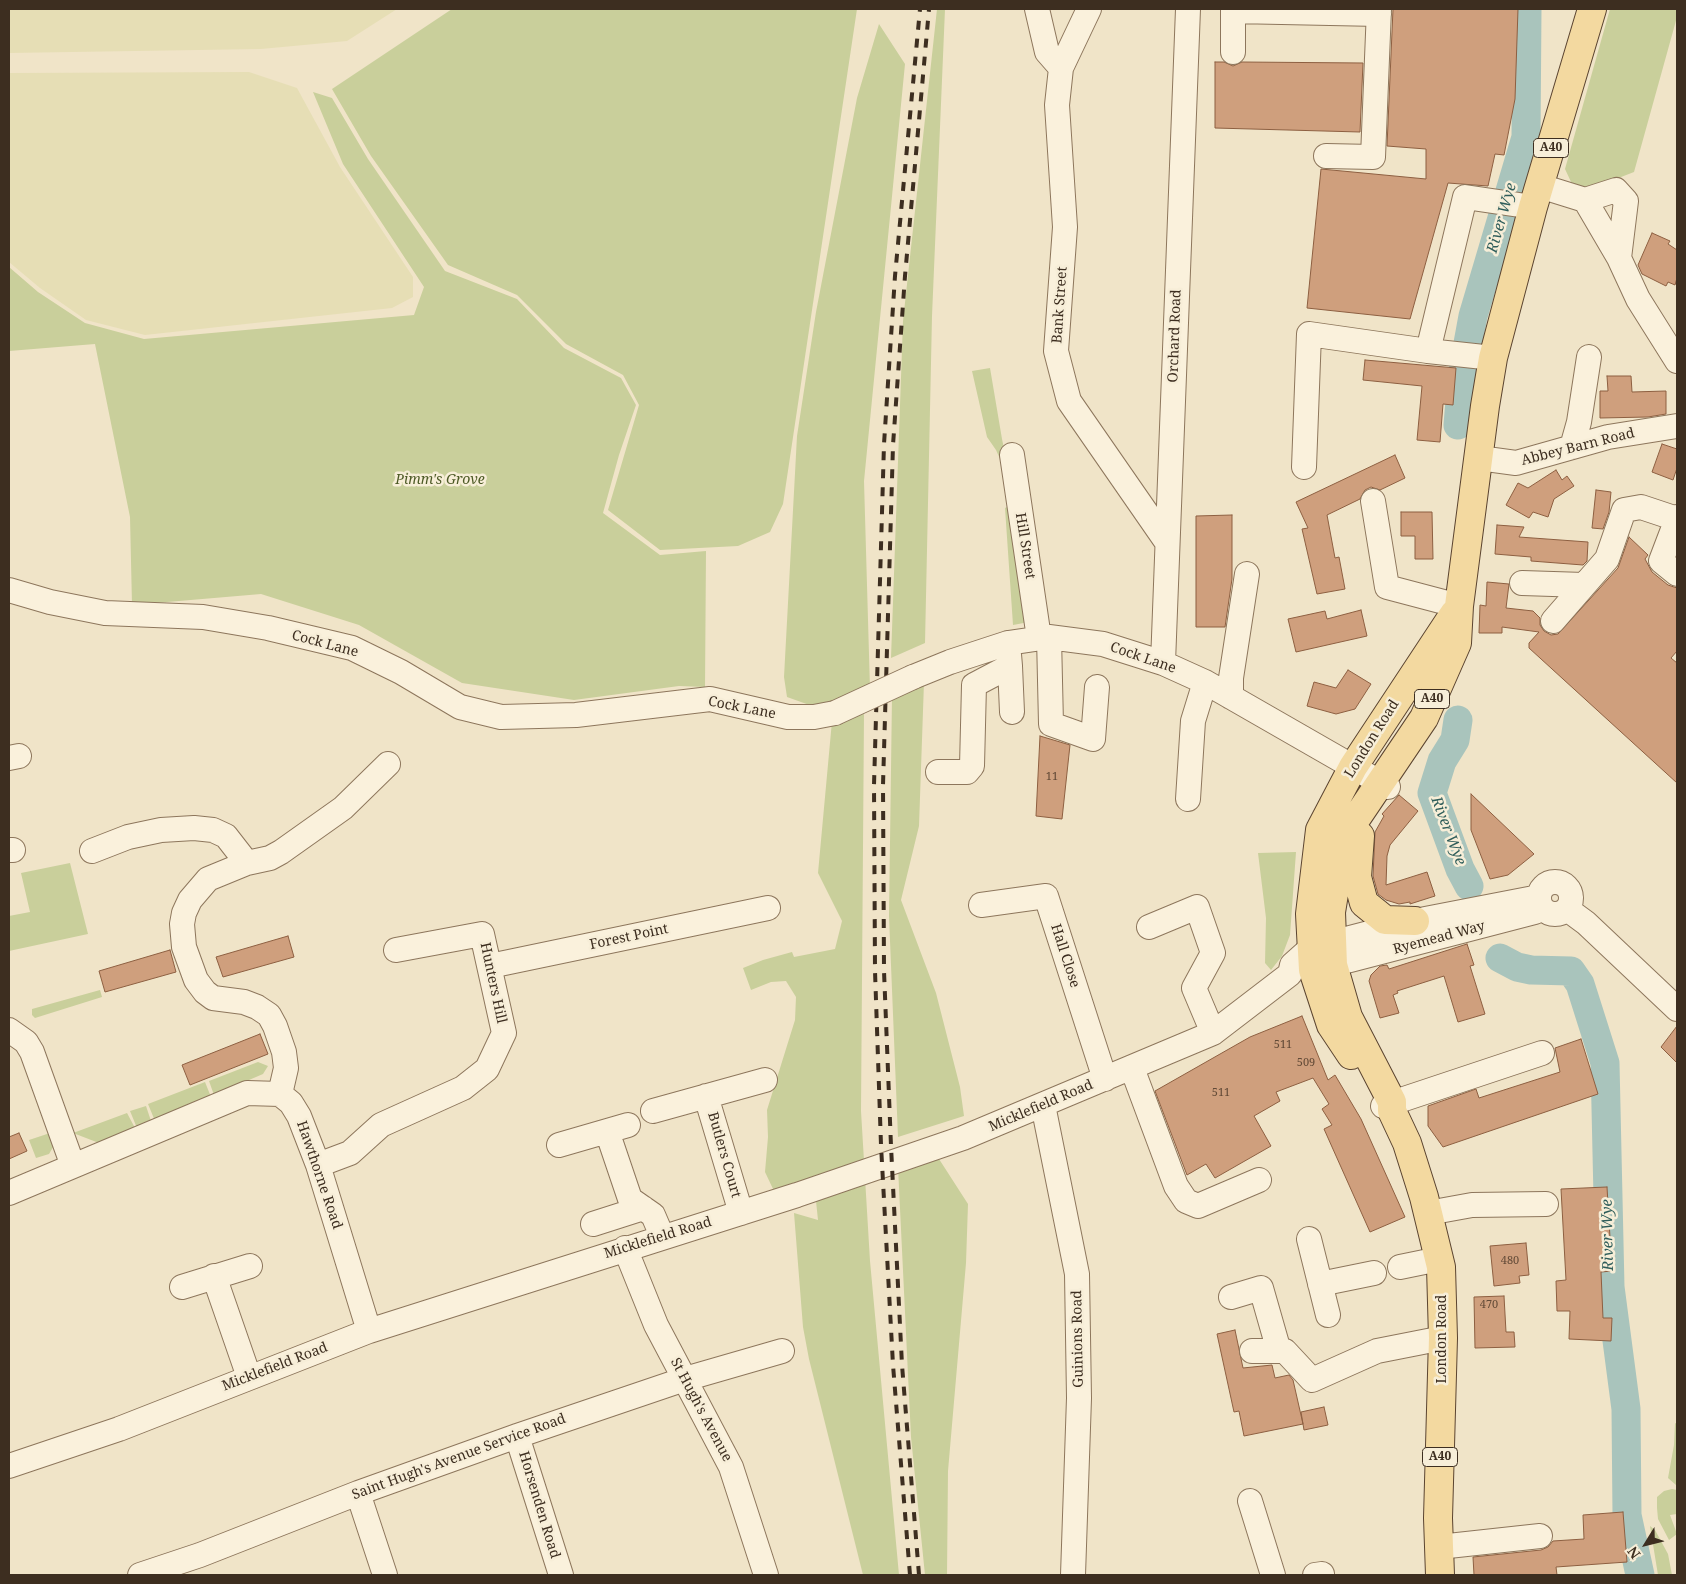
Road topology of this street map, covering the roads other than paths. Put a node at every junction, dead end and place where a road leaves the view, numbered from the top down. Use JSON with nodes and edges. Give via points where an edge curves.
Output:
{"nodes":[{"id":1,"x":1037,"y":9,"type":"edge"},
{"id":2,"x":1089,"y":9,"type":"edge"},
{"id":3,"x":1188,"y":9,"type":"edge"},
{"id":4,"x":1592,"y":9,"type":"edge"},
{"id":5,"x":1233,"y":10,"type":"edge"},
{"id":6,"x":1379,"y":11,"type":"edge"},
{"id":7,"x":1233,"y":52,"type":"dead end"},
{"id":8,"x":1060,"y":68,"type":"junction"},
{"id":9,"x":1326,"y":156,"type":"dead end"},
{"id":10,"x":1530,"y":199,"type":"junction"},
{"id":11,"x":1585,"y":200,"type":"junction"},
{"id":12,"x":1619,"y":258,"type":"junction"},
{"id":13,"x":1428,"y":351,"type":"junction"},
{"id":14,"x":1474,"y":356,"type":"junction"},
{"id":15,"x":1589,"y":357,"type":"dead end"},
{"id":16,"x":1677,"y":361,"type":"edge"},
{"id":17,"x":1677,"y":419,"type":"edge"},
{"id":18,"x":1572,"y":447,"type":"junction"},
{"id":19,"x":1012,"y":455,"type":"dead end"},
{"id":20,"x":1478,"y":458,"type":"junction"},
{"id":21,"x":1304,"y":467,"type":"dead end"},
{"id":22,"x":1373,"y":501,"type":"dead end"},
{"id":23,"x":1677,"y":518,"type":"edge"},
{"id":24,"x":1166,"y":541,"type":"junction"},
{"id":25,"x":1248,"y":574,"type":"dead end"},
{"id":26,"x":1677,"y":574,"type":"edge"},
{"id":27,"x":1522,"y":583,"type":"dead end"},
{"id":28,"x":1584,"y":585,"type":"junction"},
{"id":29,"x":9,"y":590,"type":"edge"},
{"id":30,"x":1459,"y":606,"type":"junction"},
{"id":31,"x":1553,"y":621,"type":"dead end"},
{"id":32,"x":1044,"y":638,"type":"junction"},
{"id":33,"x":1457,"y":643,"type":"junction"},
{"id":34,"x":1009,"y":654,"type":"junction"},
{"id":35,"x":1163,"y":663,"type":"junction"},
{"id":36,"x":1205,"y":682,"type":"junction"},
{"id":37,"x":1097,"y":687,"type":"dead end"},
{"id":38,"x":1231,"y":697,"type":"junction"},
{"id":39,"x":1012,"y":712,"type":"dead end"},
{"id":40,"x":388,"y":764,"type":"dead end"},
{"id":41,"x":938,"y":772,"type":"dead end"},
{"id":42,"x":1370,"y":777,"type":"junction"},
{"id":43,"x":1188,"y":799,"type":"dead end"},
{"id":44,"x":92,"y":851,"type":"dead end"},
{"id":45,"x":247,"y":863,"type":"junction"},
{"id":46,"x":981,"y":904,"type":"dead end"},
{"id":47,"x":1550,"y":905,"type":"junction"},
{"id":48,"x":768,"y":908,"type":"dead end"},
{"id":49,"x":1415,"y":921,"type":"junction"},
{"id":50,"x":1149,"y":926,"type":"dead end"},
{"id":51,"x":396,"y":950,"type":"dead end"},
{"id":52,"x":1316,"y":960,"type":"junction"},
{"id":53,"x":490,"y":966,"type":"junction"},
{"id":54,"x":1677,"y":1009,"type":"edge"},
{"id":55,"x":9,"y":1030,"type":"edge"},
{"id":56,"x":1213,"y":1033,"type":"junction"},
{"id":57,"x":1542,"y":1052,"type":"dead end"},
{"id":58,"x":1132,"y":1068,"type":"junction"},
{"id":59,"x":1105,"y":1079,"type":"junction"},
{"id":60,"x":765,"y":1080,"type":"dead end"},
{"id":61,"x":280,"y":1094,"type":"junction"},
{"id":62,"x":706,"y":1096,"type":"junction"},
{"id":63,"x":1043,"y":1106,"type":"junction"},
{"id":64,"x":1389,"y":1106,"type":"junction"},
{"id":65,"x":653,"y":1111,"type":"dead end"},
{"id":66,"x":559,"y":1145,"type":"dead end"},
{"id":67,"x":74,"y":1166,"type":"junction"},
{"id":68,"x":318,"y":1166,"type":"junction"},
{"id":69,"x":1259,"y":1180,"type":"dead end"},
{"id":70,"x":9,"y":1193,"type":"edge"},
{"id":71,"x":1546,"y":1204,"type":"dead end"},
{"id":72,"x":643,"y":1208,"type":"junction"},
{"id":73,"x":741,"y":1213,"type":"junction"},
{"id":74,"x":1428,"y":1214,"type":"junction"},
{"id":75,"x":593,"y":1224,"type":"dead end"},
{"id":76,"x":662,"y":1236,"type":"junction"},
{"id":77,"x":1309,"y":1239,"type":"dead end"},
{"id":78,"x":625,"y":1248,"type":"junction"},
{"id":79,"x":1439,"y":1259,"type":"junction"},
{"id":80,"x":250,"y":1266,"type":"dead end"},
{"id":81,"x":1400,"y":1267,"type":"dead end"},
{"id":82,"x":1374,"y":1273,"type":"dead end"},
{"id":83,"x":214,"y":1276,"type":"junction"},
{"id":84,"x":1320,"y":1284,"type":"junction"},
{"id":85,"x":182,"y":1286,"type":"dead end"},
{"id":86,"x":1232,"y":1298,"type":"dead end"},
{"id":87,"x":1328,"y":1315,"type":"dead end"},
{"id":88,"x":369,"y":1331,"type":"junction"},
{"id":89,"x":1443,"y":1338,"type":"junction"},
{"id":90,"x":782,"y":1351,"type":"dead end"},
{"id":91,"x":1252,"y":1351,"type":"dead end"},
{"id":92,"x":1279,"y":1351,"type":"junction"},
{"id":93,"x":249,"y":1377,"type":"junction"},
{"id":94,"x":685,"y":1379,"type":"junction"},
{"id":95,"x":517,"y":1436,"type":"junction"},
{"id":96,"x":9,"y":1466,"type":"edge"},
{"id":97,"x":358,"y":1493,"type":"junction"},
{"id":98,"x":1250,"y":1501,"type":"dead end"},
{"id":99,"x":1540,"y":1536,"type":"dead end"},
{"id":100,"x":1439,"y":1547,"type":"junction"},
{"id":101,"x":203,"y":1565,"type":"edge"},
{"id":102,"x":140,"y":1575,"type":"edge"},
{"id":103,"x":385,"y":1575,"type":"edge"},
{"id":104,"x":561,"y":1575,"type":"edge"},
{"id":105,"x":766,"y":1575,"type":"edge"},
{"id":106,"x":1074,"y":1575,"type":"edge"},
{"id":107,"x":1273,"y":1575,"type":"edge"},
{"id":108,"x":1440,"y":1575,"type":"edge"}],
"edges":[{"from":1,"to":8,"type":"street","via":[[1047,52]]},
{"from":2,"to":8,"type":"street","name":"Bank Street"},
{"from":3,"to":24,"type":"street","name":"Orchard Road"},
{"from":4,"to":10,"type":"main road","number":"A40"},
{"from":5,"to":6,"type":"street"},
{"from":5,"to":7,"type":"street"},
{"from":6,"to":9,"type":"street","via":[[1373,157]]},
{"from":8,"to":24,"type":"street","name":"Bank Street","via":[[1057,105],[1065,227],[1056,351],[1069,401]]},
{"from":10,"to":11,"type":"street"},
{"from":10,"to":13,"type":"street","via":[[1491,201],[1464,197]]},
{"from":10,"to":14,"type":"main road","number":"A40"},
{"from":11,"to":12,"type":"street"},
{"from":11,"to":12,"type":"street","via":[[1616,190],[1626,201]]},
{"from":12,"to":16,"type":"street","via":[[1638,300]]},
{"from":13,"to":14,"type":"street"},
{"from":13,"to":21,"type":"street","via":[[1309,334]]},
{"from":14,"to":20,"type":"main road","number":"A40"},
{"from":15,"to":18,"type":"street"},
{"from":17,"to":18,"type":"street","name":"Abbey Barn Road"},
{"from":18,"to":20,"type":"street","name":"Abbey Barn Road","via":[[1516,463]]},
{"from":19,"to":32,"type":"street","name":"Hill Street"},
{"from":20,"to":30,"type":"main road","number":"A40"},
{"from":22,"to":30,"type":"street","via":[[1387,587]]},
{"from":23,"to":26,"type":"street","via":[[1661,562]]},
{"from":23,"to":28,"type":"street","via":[[1641,507],[1624,510],[1607,559]]},
{"from":24,"to":35,"type":"street","name":"Orchard Road"},
{"from":25,"to":38,"type":"street","via":[[1231,678]]},
{"from":27,"to":28,"type":"street"},
{"from":28,"to":31,"type":"street"},
{"from":29,"to":34,"type":"street","name":"Cock Lane","bridge":true,"via":[[105,613],[203,617],[352,648],[460,707],[501,717],[576,715],[710,699],[788,717],[814,717],[835,713],[950,662]]},
{"from":30,"to":33,"type":"main road","name":"London Road","number":"A40"},
{"from":30,"to":42,"type":"main road","name":"London Road","number":"A40","via":[[1440,639],[1400,693]]},
{"from":32,"to":34,"type":"street","name":"Cock Lane"},
{"from":32,"to":35,"type":"street","name":"Cock Lane","via":[[1103,644]]},
{"from":32,"to":37,"type":"street","name":"Hill Street","via":[[1050,724],[1093,739]]},
{"from":33,"to":42,"type":"main road","number":"A40"},
{"from":33,"to":42,"type":"main road","name":"London Road","number":"A40","via":[[1424,718],[1412,735]]},
{"from":34,"to":39,"type":"street"},
{"from":34,"to":41,"type":"street","via":[[974,685],[972,766],[967,772]]},
{"from":35,"to":36,"type":"street","name":"Cock Lane"},
{"from":36,"to":38,"type":"street","name":"Cock Lane"},
{"from":36,"to":43,"type":"street","via":[[1193,721]]},
{"from":38,"to":42,"type":"street","name":"Cock Lane"},
{"from":40,"to":45,"type":"street","via":[[343,808],[311,832],[270,858]]},
{"from":42,"to":49,"type":"main road","via":[[1358,840],[1357,877],[1364,903],[1385,920]]},
{"from":42,"to":52,"type":"main road","name":"London Road","number":"A40","via":[[1344,838],[1331,912]]},
{"from":44,"to":45,"type":"street","via":[[128,837],[194,828],[226,836]]},
{"from":45,"to":61,"type":"street","via":[[208,879],[198,888],[184,913],[182,935],[188,962],[206,992],[213,998],[250,1004],[269,1015],[280,1038],[286,1068]]},
{"from":46,"to":59,"type":"street","name":"Hall Close","via":[[1046,896]]},
{"from":47,"to":49,"type":"street","name":"Ryemead Way"},
{"from":47,"to":52,"type":"street","name":"Ryemead Way"},
{"from":47,"to":54,"type":"street","via":[[1586,923]]},
{"from":48,"to":53,"type":"street","name":"Forest Point"},
{"from":49,"to":52,"type":"street","name":"Ryemead Way"},
{"from":50,"to":56,"type":"street","via":[[1197,907],[1213,953],[1194,988]]},
{"from":51,"to":53,"type":"street","name":"Hunters Hill","via":[[482,934]]},
{"from":52,"to":56,"type":"street","name":"Micklefield Road"},
{"from":52,"to":64,"type":"main road","name":"London Road","number":"A40","via":[[1348,1017]]},
{"from":53,"to":68,"type":"street","name":"Hunters Hill","via":[[504,1033],[487,1069],[462,1088],[380,1125],[350,1153]]},
{"from":55,"to":67,"type":"street","via":[[26,1042],[32,1052]]},
{"from":56,"to":58,"type":"street","name":"Micklefield Road"},
{"from":57,"to":64,"type":"street"},
{"from":58,"to":59,"type":"street","name":"Micklefield Road"},
{"from":58,"to":69,"type":"street","via":[[1176,1186],[1186,1201],[1198,1206]]},
{"from":59,"to":63,"type":"street","name":"Micklefield Road"},
{"from":60,"to":62,"type":"street","name":"Butlers Court"},
{"from":61,"to":67,"type":"street","via":[[247,1093]]},
{"from":61,"to":68,"type":"street","name":"Hawthorne Road","via":[[299,1116]]},
{"from":62,"to":65,"type":"street","name":"Butlers Court"},
{"from":62,"to":73,"type":"street","name":"Butlers Court"},
{"from":63,"to":73,"type":"street","name":"Micklefield Road","via":[[963,1138]]},
{"from":63,"to":106,"type":"street","name":"Guinions Road","via":[[1077,1274]]},
{"from":64,"to":74,"type":"main road","name":"London Road","number":"A40","via":[[1407,1143]]},
{"from":66,"to":72,"type":"street","via":[[618,1128],[630,1199]]},
{"from":67,"to":70,"type":"street"},
{"from":68,"to":88,"type":"street","name":"Hawthorne Road"},
{"from":71,"to":74,"type":"street","via":[[1472,1205]]},
{"from":72,"to":75,"type":"street"},
{"from":72,"to":76,"type":"street","via":[[653,1215]]},
{"from":73,"to":76,"type":"street","name":"Micklefield Road"},
{"from":74,"to":79,"type":"main road","name":"London Road","number":"A40"},
{"from":76,"to":78,"type":"street","name":"Micklefield Road"},
{"from":77,"to":84,"type":"street"},
{"from":78,"to":88,"type":"street","name":"Micklefield Road"},
{"from":78,"to":94,"type":"street","name":"St Hugh's Avenue","via":[[656,1325]]},
{"from":79,"to":81,"type":"street"},
{"from":79,"to":89,"type":"main road","name":"London Road","number":"A40"},
{"from":80,"to":83,"type":"street"},
{"from":82,"to":84,"type":"street"},
{"from":83,"to":85,"type":"street"},
{"from":83,"to":93,"type":"street"},
{"from":84,"to":87,"type":"street"},
{"from":86,"to":92,"type":"street","via":[[1261,1288]]},
{"from":88,"to":93,"type":"street","name":"Micklefield Road"},
{"from":89,"to":92,"type":"street","via":[[1377,1351],[1312,1380],[1285,1351]]},
{"from":89,"to":100,"type":"main road","name":"London Road","number":"A40"},
{"from":90,"to":94,"type":"street","name":"Saint Hugh's Avenue Service Road"},
{"from":91,"to":92,"type":"street"},
{"from":93,"to":96,"type":"street","name":"Micklefield Road","via":[[119,1430]]},
{"from":94,"to":95,"type":"street","name":"Saint Hugh's Avenue Service Road"},
{"from":94,"to":105,"type":"street","name":"St Hugh's Avenue","via":[[731,1467]]},
{"from":95,"to":97,"type":"street","name":"Saint Hugh's Avenue Service Road"},
{"from":95,"to":104,"type":"street","name":"Horsenden Road"},
{"from":97,"to":101,"type":"street","name":"Saint Hugh's Avenue Service Road"},
{"from":97,"to":103,"type":"street"},
{"from":98,"to":107,"type":"street"},
{"from":99,"to":100,"type":"street"},
{"from":100,"to":108,"type":"main road","name":"London Road","number":"A40"},
{"from":101,"to":102,"type":"street","name":"Saint Hugh's Avenue Service Road"}]}
